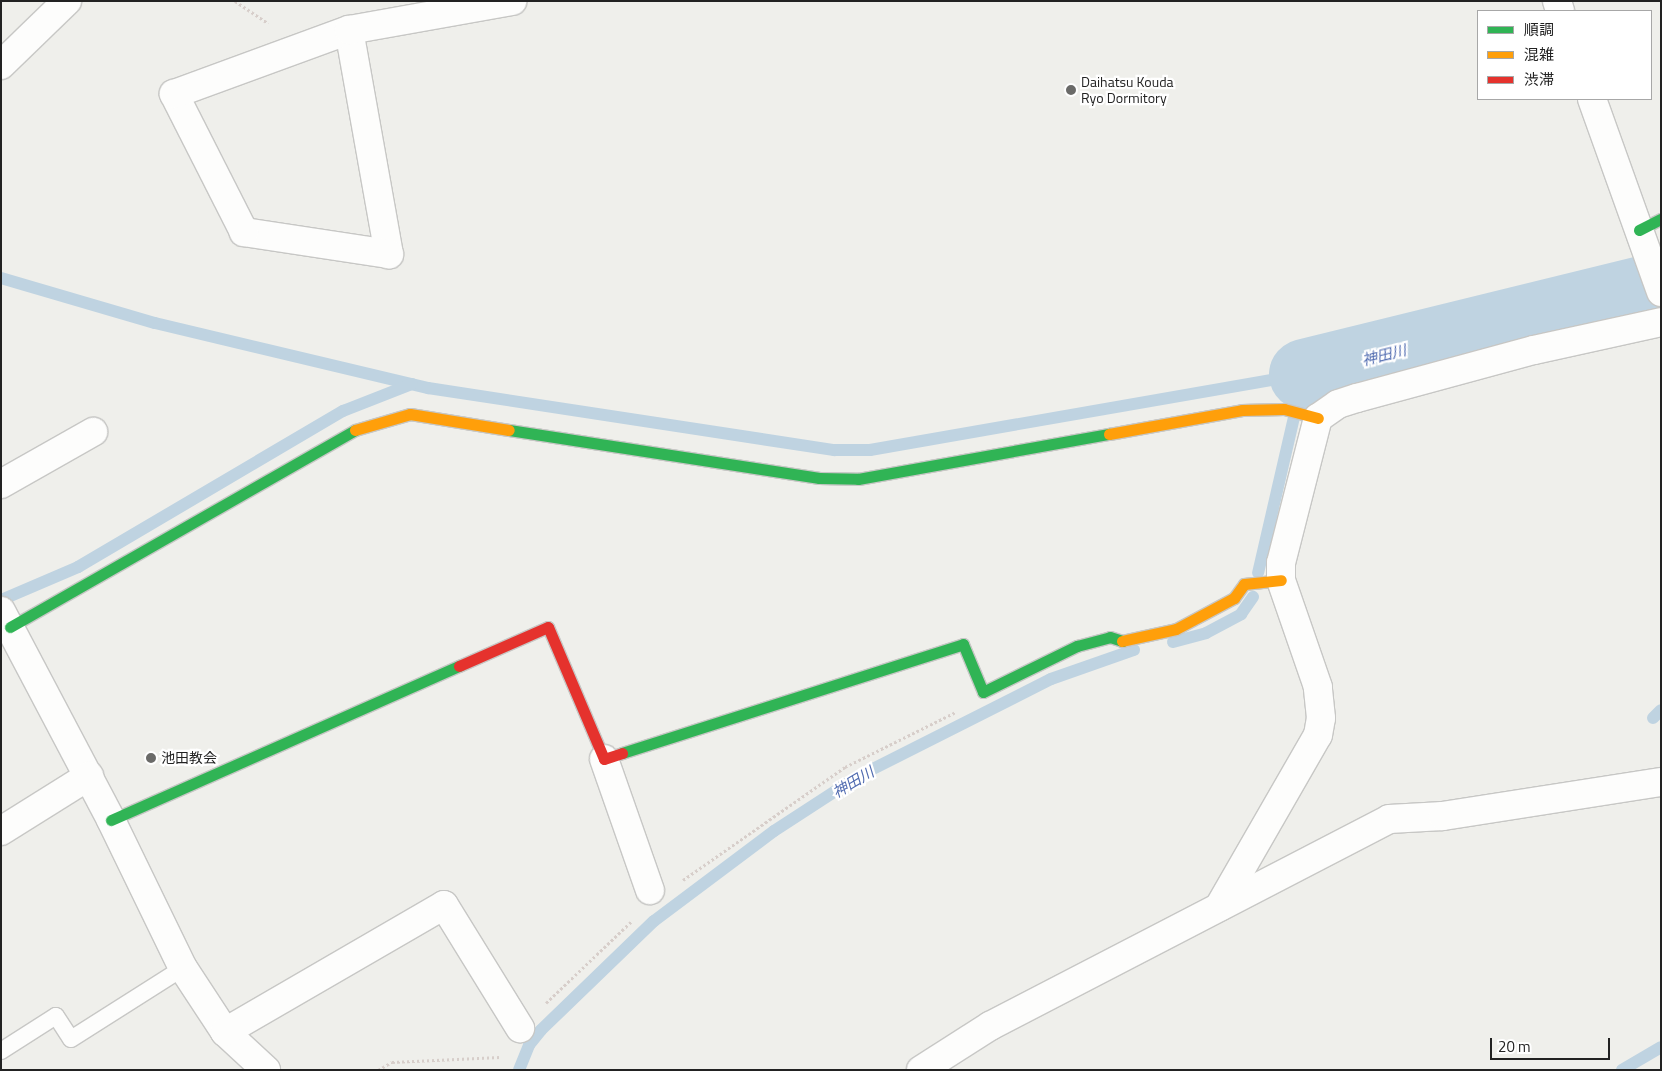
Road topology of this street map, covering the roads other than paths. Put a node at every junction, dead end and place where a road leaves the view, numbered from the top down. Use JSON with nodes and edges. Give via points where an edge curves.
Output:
{"nodes":[{"id":1,"x":67,"y":1,"type":"edge"},
{"id":2,"x":512,"y":1,"type":"edge"},
{"id":3,"x":349,"y":30,"type":"junction"},
{"id":4,"x":1,"y":65,"type":"edge"},
{"id":5,"x":1592,"y":100,"type":"edge"},
{"id":6,"x":1649,"y":234,"type":"edge"},
{"id":7,"x":1661,"y":292,"type":"edge"},
{"id":8,"x":1661,"y":322,"type":"edge"},
{"id":9,"x":1310,"y":416,"type":"junction"},
{"id":10,"x":93,"y":432,"type":"dead end"},
{"id":11,"x":1,"y":484,"type":"edge"},
{"id":12,"x":1281,"y":580,"type":"junction"},
{"id":13,"x":6,"y":619,"type":"edge"},
{"id":14,"x":604,"y":759,"type":"junction"},
{"id":15,"x":89,"y":776,"type":"junction"},
{"id":16,"x":1661,"y":782,"type":"edge"},
{"id":17,"x":111,"y":820,"type":"junction"},
{"id":18,"x":1,"y":830,"type":"edge"},
{"id":19,"x":650,"y":890,"type":"dead end"},
{"id":20,"x":1219,"y":907,"type":"junction"},
{"id":21,"x":183,"y":968,"type":"junction"},
{"id":22,"x":520,"y":1028,"type":"dead end"},
{"id":23,"x":225,"y":1032,"type":"junction"},
{"id":24,"x":1,"y":1051,"type":"edge"},
{"id":25,"x":266,"y":1070,"type":"edge"},
{"id":26,"x":921,"y":1070,"type":"edge"}],
"edges":[{"from":1,"to":4,"type":"street"},
{"from":2,"to":3,"type":"street"},
{"from":3,"to":3,"type":"street","via":[[389,254],[244,232],[174,94]]},
{"from":5,"to":6,"type":"street"},
{"from":6,"to":7,"type":"street"},
{"from":8,"to":9,"type":"street","via":[[1534,350],[1357,398]]},
{"from":9,"to":12,"type":"street","via":[[1281,563]]},
{"from":9,"to":13,"type":"street","via":[[1284,409],[1242,410],[858,479],[819,478],[410,414],[347,432]]},
{"from":10,"to":11,"type":"street"},
{"from":12,"to":14,"type":"street","via":[[1244,584],[1234,598],[1197,621],[1176,629],[1120,641],[1110,637],[1077,646],[983,692],[963,644]]},
{"from":12,"to":20,"type":"street","via":[[1318,687],[1321,718],[1318,735]]},
{"from":13,"to":15,"type":"street"},
{"from":14,"to":17,"type":"street","via":[[548,627]]},
{"from":14,"to":19,"type":"street"},
{"from":15,"to":17,"type":"street"},
{"from":15,"to":18,"type":"street"},
{"from":16,"to":20,"type":"street","via":[[1443,816],[1389,819]]},
{"from":17,"to":21,"type":"street"},
{"from":20,"to":26,"type":"street","via":[[990,1026]]},
{"from":21,"to":23,"type":"street"},
{"from":21,"to":24,"type":"lane","via":[[71,1039],[56,1016]]},
{"from":22,"to":23,"type":"street","via":[[444,905]]},
{"from":23,"to":25,"type":"street"}]}
